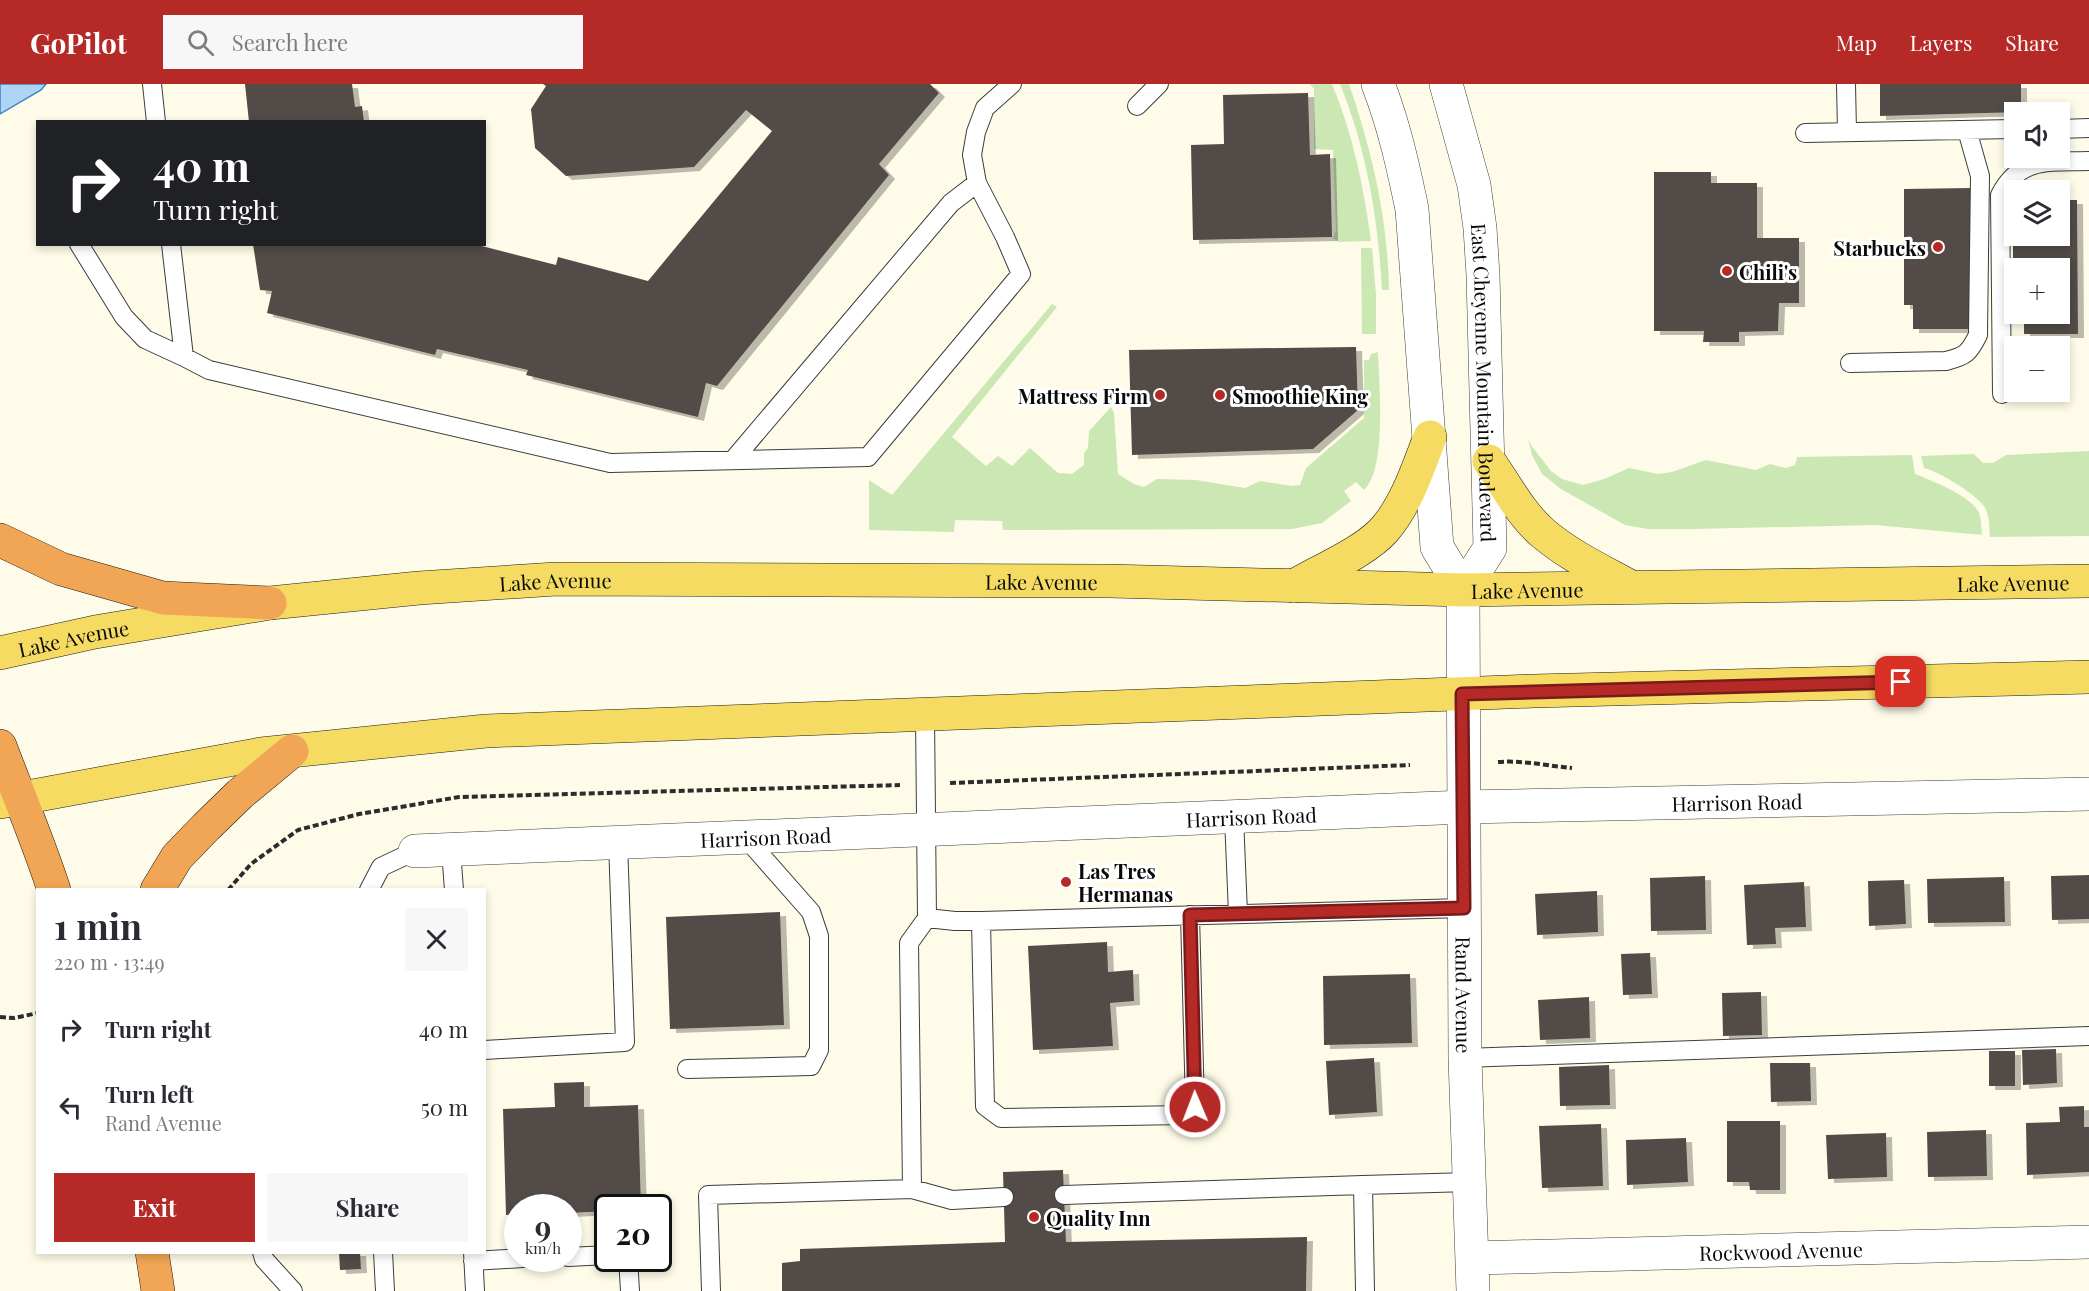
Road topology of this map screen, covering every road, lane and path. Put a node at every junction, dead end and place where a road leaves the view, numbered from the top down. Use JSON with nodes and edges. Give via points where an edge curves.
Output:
{"nodes":[{"id":1,"x":152,"y":84,"type":"edge"},
{"id":2,"x":1012,"y":84,"type":"edge"},
{"id":3,"x":1159,"y":84,"type":"edge"},
{"id":4,"x":1378,"y":84,"type":"edge"},
{"id":5,"x":1446,"y":84,"type":"edge"},
{"id":6,"x":1846,"y":84,"type":"edge"},
{"id":7,"x":1137,"y":106,"type":"dead end"},
{"id":8,"x":156,"y":120,"type":"edge"},
{"id":9,"x":2089,"y":128,"type":"edge"},
{"id":10,"x":2004,"y":129,"type":"edge"},
{"id":11,"x":2070,"y":129,"type":"edge"},
{"id":12,"x":1967,"y":130,"type":"junction"},
{"id":13,"x":1847,"y":131,"type":"junction"},
{"id":14,"x":1805,"y":133,"type":"dead end"},
{"id":15,"x":2089,"y":161,"type":"edge"},
{"id":16,"x":977,"y":183,"type":"junction"},
{"id":17,"x":80,"y":246,"type":"edge"},
{"id":18,"x":171,"y":246,"type":"edge"},
{"id":19,"x":184,"y":357,"type":"junction"},
{"id":20,"x":1850,"y":363,"type":"dead end"},
{"id":21,"x":2002,"y":394,"type":"dead end"},
{"id":22,"x":1430,"y":437,"type":"junction"},
{"id":23,"x":733,"y":460,"type":"junction"},
{"id":24,"x":1489,"y":461,"type":"junction"},
{"id":25,"x":0,"y":540,"type":"edge"},
{"id":26,"x":2089,"y":581,"type":"edge"},
{"id":27,"x":1292,"y":586,"type":"junction"},
{"id":28,"x":1632,"y":588,"type":"junction"},
{"id":29,"x":1463,"y":590,"type":"junction"},
{"id":30,"x":270,"y":603,"type":"junction"},
{"id":31,"x":0,"y":653,"type":"edge"},
{"id":32,"x":2089,"y":677,"type":"edge"},
{"id":33,"x":1462,"y":694,"type":"junction"},
{"id":34,"x":925,"y":715,"type":"junction"},
{"id":35,"x":0,"y":746,"type":"edge"},
{"id":36,"x":292,"y":751,"type":"junction"},
{"id":37,"x":1410,"y":765,"type":"dead end"},
{"id":38,"x":956,"y":783,"type":"dead end"},
{"id":39,"x":883,"y":785,"type":"dead end"},
{"id":40,"x":2089,"y":794,"type":"edge"},
{"id":41,"x":10,"y":800,"type":"edge"},
{"id":42,"x":1464,"y":807,"type":"junction"},
{"id":43,"x":1234,"y":816,"type":"junction"},
{"id":44,"x":926,"y":829,"type":"junction"},
{"id":45,"x":745,"y":837,"type":"junction"},
{"id":46,"x":618,"y":842,"type":"junction"},
{"id":47,"x":452,"y":850,"type":"junction"},
{"id":48,"x":415,"y":851,"type":"joint"},
{"id":49,"x":53,"y":888,"type":"edge"},
{"id":50,"x":158,"y":888,"type":"edge"},
{"id":51,"x":230,"y":888,"type":"edge"},
{"id":52,"x":370,"y":888,"type":"edge"},
{"id":53,"x":454,"y":888,"type":"edge"},
{"id":54,"x":1464,"y":908,"type":"junction"},
{"id":55,"x":1238,"y":914,"type":"junction"},
{"id":56,"x":1190,"y":915,"type":"junction"},
{"id":57,"x":927,"y":918,"type":"junction"},
{"id":58,"x":981,"y":921,"type":"junction"},
{"id":59,"x":36,"y":1013,"type":"edge"},
{"id":60,"x":0,"y":1017,"type":"edge"},
{"id":61,"x":2089,"y":1036,"type":"edge"},
{"id":62,"x":486,"y":1050,"type":"edge"},
{"id":63,"x":1465,"y":1058,"type":"junction"},
{"id":64,"x":687,"y":1069,"type":"dead end"},
{"id":65,"x":1470,"y":1182,"type":"junction"},
{"id":66,"x":1363,"y":1185,"type":"junction"},
{"id":67,"x":912,"y":1189,"type":"junction"},
{"id":68,"x":1064,"y":1195,"type":"dead end"},
{"id":69,"x":1004,"y":1197,"type":"dead end"},
{"id":70,"x":2089,"y":1242,"type":"edge"},
{"id":71,"x":152,"y":1254,"type":"edge"},
{"id":72,"x":263,"y":1254,"type":"edge"},
{"id":73,"x":382,"y":1254,"type":"edge"},
{"id":74,"x":473,"y":1257,"type":"edge"},
{"id":75,"x":504,"y":1258,"type":"edge"},
{"id":76,"x":1473,"y":1258,"type":"junction"},
{"id":77,"x":629,"y":1272,"type":"edge"},
{"id":78,"x":158,"y":1291,"type":"edge"},
{"id":79,"x":293,"y":1291,"type":"edge"},
{"id":80,"x":385,"y":1291,"type":"edge"},
{"id":81,"x":475,"y":1291,"type":"edge"},
{"id":82,"x":630,"y":1291,"type":"edge"},
{"id":83,"x":711,"y":1291,"type":"edge"},
{"id":84,"x":1365,"y":1291,"type":"edge"},
{"id":85,"x":1473,"y":1291,"type":"edge"}],
"edges":[{"from":1,"to":8,"type":"lane"},
{"from":2,"to":16,"type":"lane","via":[[985,108],[976,132],[972,155]]},
{"from":3,"to":7,"type":"lane"},
{"from":4,"to":22,"type":"street","via":[[1401,154],[1412,209]]},
{"from":5,"to":24,"type":"street","name":"East Cheyenne Mountain Boulevard","via":[[1474,185],[1480,228]]},
{"from":6,"to":13,"type":"lane"},
{"from":9,"to":11,"type":"lane"},
{"from":10,"to":12,"type":"lane"},
{"from":12,"to":13,"type":"lane"},
{"from":12,"to":20,"type":"lane","via":[[1980,176],[1978,335],[1971,349],[1962,357],[1946,361]]},
{"from":13,"to":14,"type":"lane"},
{"from":15,"to":21,"type":"lane","via":[[2040,162],[2008,180],[2000,195]]},
{"from":16,"to":23,"type":"lane","via":[[951,203]]},
{"from":16,"to":23,"type":"lane","via":[[1021,274],[868,458]]},
{"from":17,"to":19,"type":"lane","via":[[124,317],[145,339]]},
{"from":18,"to":19,"type":"lane"},
{"from":19,"to":23,"type":"lane","via":[[209,369],[610,463]]},
{"from":22,"to":27,"type":"main road","via":[[1408,491],[1385,528],[1368,544]]},
{"from":22,"to":29,"type":"street","via":[[1437,547]]},
{"from":24,"to":28,"type":"main road","via":[[1524,513],[1543,533]]},
{"from":24,"to":29,"type":"street","name":"East Cheyenne Mountain Boulevard","via":[[1490,548]]},
{"from":25,"to":30,"type":"highway","via":[[61,569],[163,598]]},
{"from":26,"to":28,"type":"main road","name":"Lake Avenue"},
{"from":27,"to":29,"type":"main road","name":"Lake Avenue"},
{"from":27,"to":30,"type":"main road","name":"Lake Avenue","via":[[1109,581],[556,579]]},
{"from":28,"to":29,"type":"main road","name":"Lake Avenue"},
{"from":29,"to":33,"type":"street","name":"Rand Avenue"},
{"from":30,"to":31,"type":"main road","name":"Lake Avenue","via":[[95,632]]},
{"from":32,"to":33,"type":"main road"},
{"from":33,"to":34,"type":"main road"},
{"from":33,"to":42,"type":"street","name":"Rand Avenue"},
{"from":34,"to":36,"type":"main road","via":[[486,731]]},
{"from":34,"to":44,"type":"lane"},
{"from":35,"to":41,"type":"highway"},
{"from":36,"to":41,"type":"main road"},
{"from":36,"to":50,"type":"highway","via":[[206,827],[177,857]]},
{"from":37,"to":38,"type":"path"},
{"from":39,"to":51,"type":"path","via":[[459,797],[358,814],[298,830],[250,864]]},
{"from":40,"to":42,"type":"street","name":"Harrison Road"},
{"from":41,"to":49,"type":"highway","via":[[39,843]]},
{"from":42,"to":43,"type":"street","name":"Harrison Road"},
{"from":42,"to":54,"type":"street","name":"Rand Avenue"},
{"from":43,"to":44,"type":"street","name":"Harrison Road"},
{"from":43,"to":55,"type":"lane"},
{"from":44,"to":45,"type":"street","name":"Harrison Road"},
{"from":44,"to":57,"type":"lane"},
{"from":45,"to":46,"type":"street","name":"Harrison Road"},
{"from":45,"to":64,"type":"lane","via":[[811,912],[819,936],[819,1050],[811,1066]]},
{"from":46,"to":47,"type":"street","name":"Harrison Road"},
{"from":46,"to":62,"type":"lane","via":[[625,1042]]},
{"from":47,"to":48,"type":"street","name":"Harrison Road"},
{"from":47,"to":53,"type":"lane"},
{"from":48,"to":52,"type":"lane","via":[[381,867]]},
{"from":54,"to":55,"type":"lane"},
{"from":54,"to":63,"type":"street","name":"Rand Avenue"},
{"from":55,"to":56,"type":"lane"},
{"from":56,"to":58,"type":"lane"},
{"from":56,"to":58,"type":"lane","via":[[1195,1107],[1185,1115],[1001,1118],[986,1106]]},
{"from":57,"to":58,"type":"lane"},
{"from":57,"to":67,"type":"lane","via":[[909,944]]},
{"from":59,"to":60,"type":"path"},
{"from":61,"to":63,"type":"lane"},
{"from":63,"to":65,"type":"street","name":"Rand Avenue"},
{"from":65,"to":66,"type":"lane"},
{"from":65,"to":76,"type":"street","name":"Rand Avenue"},
{"from":66,"to":68,"type":"lane"},
{"from":66,"to":84,"type":"lane"},
{"from":67,"to":69,"type":"lane","via":[[952,1200]]},
{"from":67,"to":83,"type":"lane","via":[[708,1195]]},
{"from":70,"to":76,"type":"street","name":"Rockwood Avenue"},
{"from":71,"to":78,"type":"highway"},
{"from":72,"to":79,"type":"lane"},
{"from":73,"to":80,"type":"lane"},
{"from":74,"to":75,"type":"lane"},
{"from":74,"to":81,"type":"lane"},
{"from":76,"to":85,"type":"street","name":"Rand Avenue"},
{"from":77,"to":82,"type":"lane"}]}
